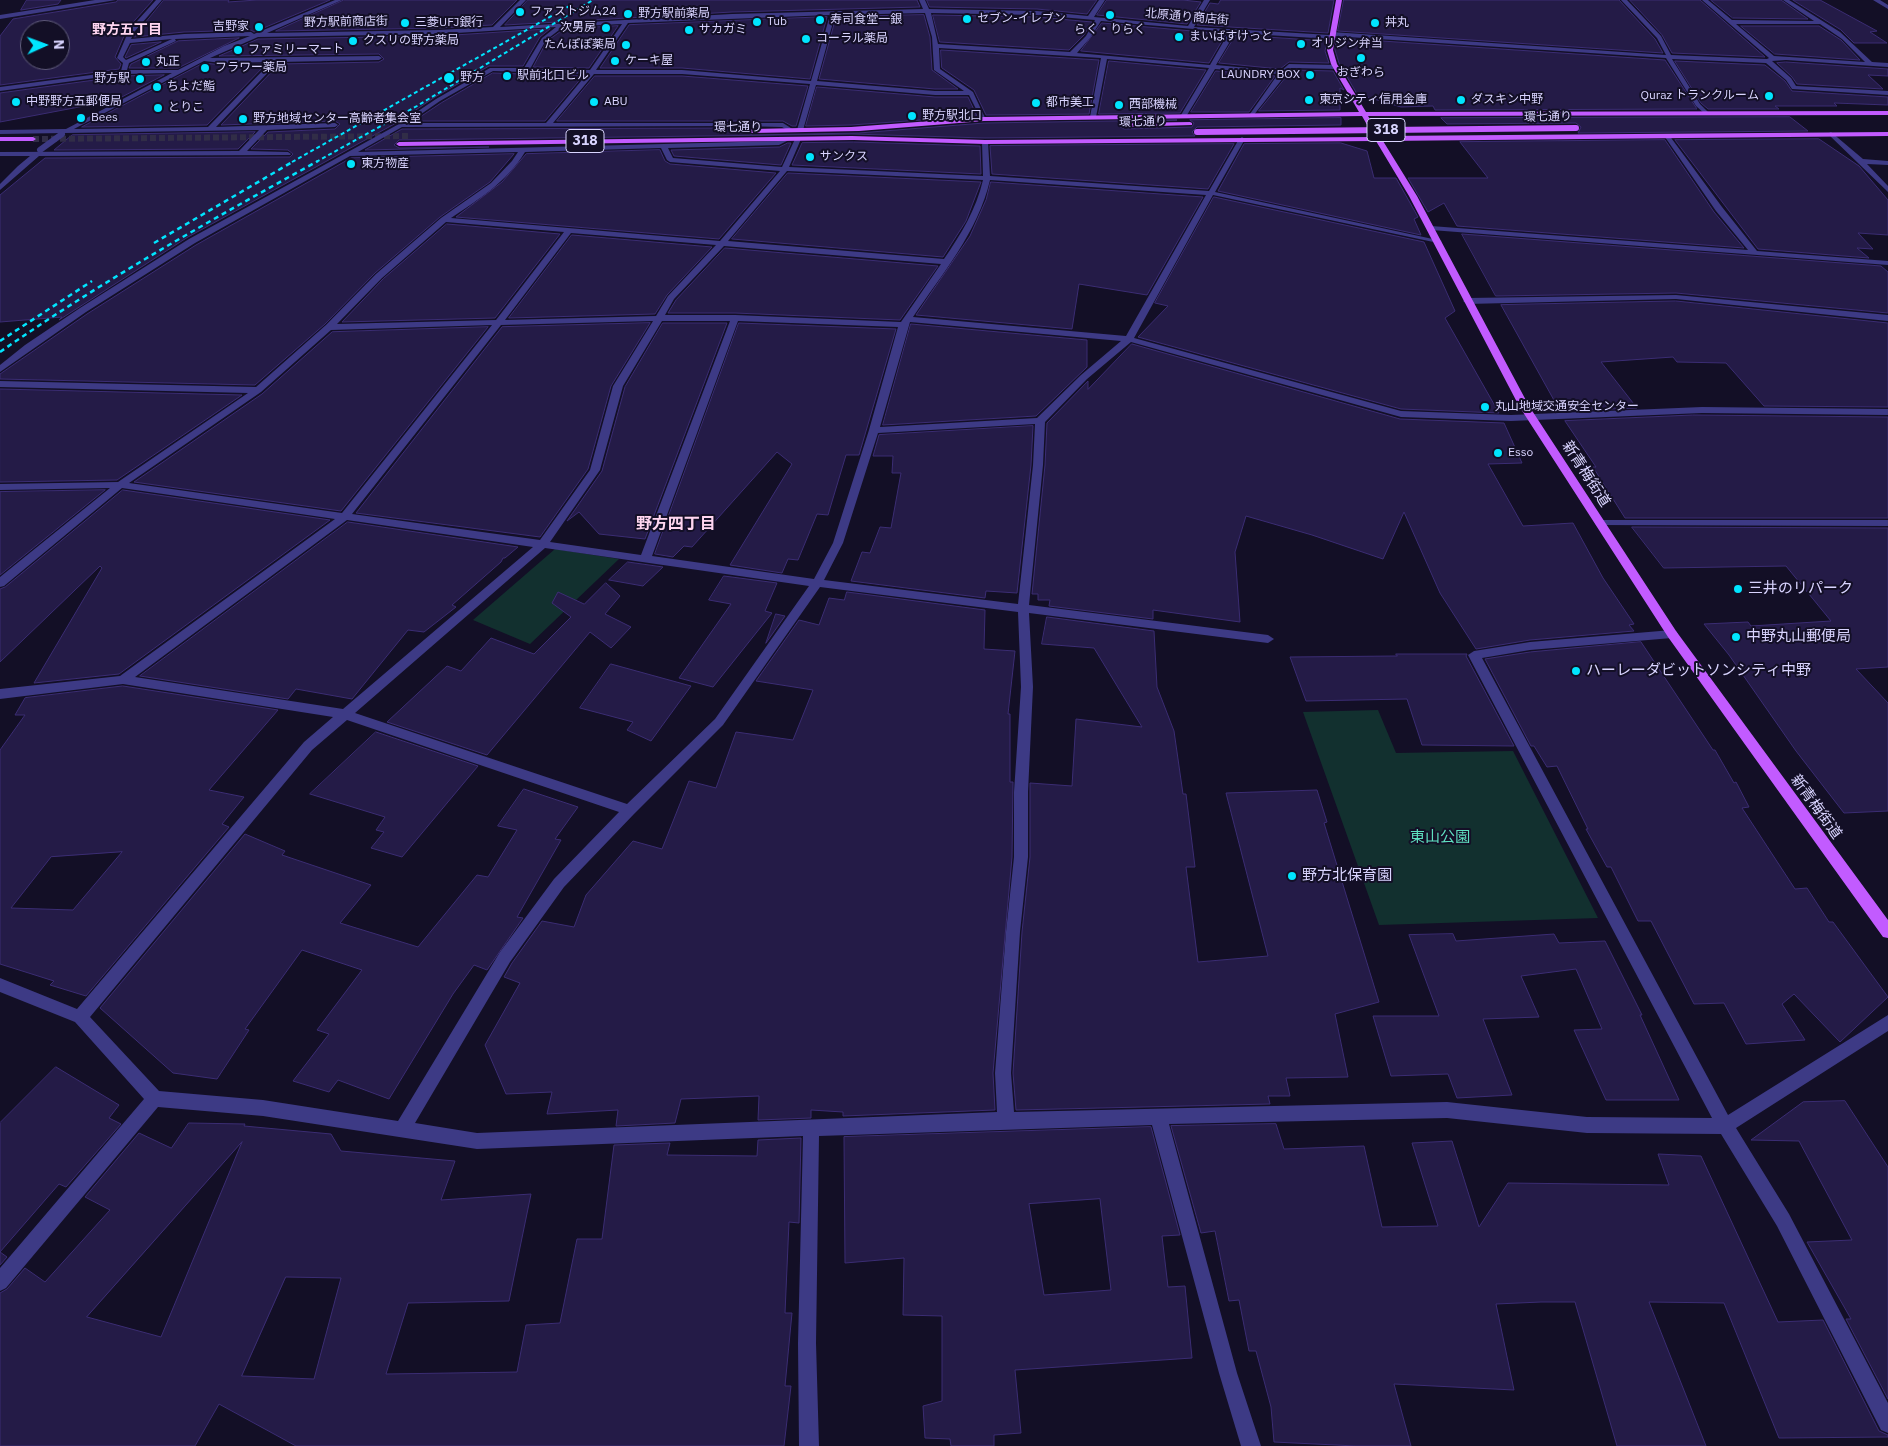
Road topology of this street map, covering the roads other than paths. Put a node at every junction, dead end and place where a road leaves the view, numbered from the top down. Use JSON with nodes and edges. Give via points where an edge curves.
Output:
{"nodes":[{"id":1,"x":113,"y":0,"type":"edge"},
{"id":2,"x":159,"y":0,"type":"edge"},
{"id":3,"x":339,"y":0,"type":"edge"},
{"id":4,"x":522,"y":0,"type":"edge"},
{"id":5,"x":922,"y":0,"type":"edge"},
{"id":6,"x":1102,"y":0,"type":"edge"},
{"id":7,"x":1207,"y":0,"type":"edge"},
{"id":8,"x":1339,"y":0,"type":"edge"},
{"id":9,"x":1624,"y":0,"type":"edge"},
{"id":10,"x":1705,"y":0,"type":"edge"},
{"id":11,"x":1786,"y":0,"type":"edge"},
{"id":12,"x":1876,"y":0,"type":"edge"},
{"id":13,"x":81,"y":2,"type":"edge"},
{"id":14,"x":1888,"y":7,"type":"edge"},
{"id":15,"x":927,"y":11,"type":"junction"},
{"id":16,"x":833,"y":14,"type":"junction"},
{"id":17,"x":0,"y":17,"type":"edge"},
{"id":18,"x":1090,"y":18,"type":"junction"},
{"id":19,"x":1099,"y":19,"type":"junction"},
{"id":20,"x":626,"y":22,"type":"junction"},
{"id":21,"x":1731,"y":22,"type":"junction"},
{"id":22,"x":1818,"y":23,"type":"junction"},
{"id":23,"x":562,"y":26,"type":"junction"},
{"id":24,"x":1190,"y":28,"type":"junction"},
{"id":25,"x":496,"y":29,"type":"junction"},
{"id":26,"x":1233,"y":30,"type":"junction"},
{"id":27,"x":259,"y":34,"type":"junction"},
{"id":28,"x":1332,"y":35,"type":"junction"},
{"id":29,"x":184,"y":36,"type":"junction"},
{"id":30,"x":128,"y":40,"type":"junction"},
{"id":31,"x":936,"y":46,"type":"junction"},
{"id":32,"x":1072,"y":54,"type":"junction"},
{"id":33,"x":1670,"y":56,"type":"junction"},
{"id":34,"x":1104,"y":57,"type":"junction"},
{"id":35,"x":379,"y":58,"type":"dead end"},
{"id":36,"x":203,"y":59,"type":"junction"},
{"id":37,"x":276,"y":60,"type":"junction"},
{"id":38,"x":1770,"y":60,"type":"junction"},
{"id":39,"x":126,"y":62,"type":"junction"},
{"id":40,"x":1870,"y":64,"type":"junction"},
{"id":41,"x":1888,"y":65,"type":"edge"},
{"id":42,"x":1212,"y":67,"type":"junction"},
{"id":43,"x":1336,"y":67,"type":"junction"},
{"id":44,"x":527,"y":69,"type":"junction"},
{"id":45,"x":179,"y":71,"type":"junction"},
{"id":46,"x":124,"y":72,"type":"junction"},
{"id":47,"x":592,"y":72,"type":"junction"},
{"id":48,"x":1282,"y":73,"type":"junction"},
{"id":49,"x":814,"y":83,"type":"junction"},
{"id":50,"x":0,"y":90,"type":"edge"},
{"id":51,"x":971,"y":93,"type":"junction"},
{"id":52,"x":1888,"y":93,"type":"edge"},
{"id":53,"x":1705,"y":112,"type":"junction"},
{"id":54,"x":1364,"y":113,"type":"junction"},
{"id":55,"x":1888,"y":113,"type":"edge"},
{"id":56,"x":1253,"y":114,"type":"junction"},
{"id":57,"x":1184,"y":115,"type":"junction"},
{"id":58,"x":1093,"y":117,"type":"junction"},
{"id":59,"x":1888,"y":118,"type":"edge"},
{"id":60,"x":984,"y":119,"type":"junction"},
{"id":61,"x":335,"y":124,"type":"dead end"},
{"id":62,"x":548,"y":124,"type":"junction"},
{"id":63,"x":401,"y":125,"type":"junction"},
{"id":64,"x":1111,"y":125,"type":"dead end"},
{"id":65,"x":1042,"y":126,"type":"dead end"},
{"id":66,"x":211,"y":128,"type":"junction"},
{"id":67,"x":265,"y":128,"type":"junction"},
{"id":68,"x":1585,"y":128,"type":"dead end"},
{"id":69,"x":1624,"y":128,"type":"dead end"},
{"id":70,"x":1888,"y":128,"type":"edge"},
{"id":71,"x":852,"y":129,"type":"junction"},
{"id":72,"x":791,"y":130,"type":"junction"},
{"id":73,"x":800,"y":130,"type":"junction"},
{"id":74,"x":0,"y":132,"type":"edge"},
{"id":75,"x":64,"y":132,"type":"junction"},
{"id":76,"x":617,"y":132,"type":"dead end"},
{"id":77,"x":1831,"y":134,"type":"junction"},
{"id":78,"x":1888,"y":134,"type":"edge"},
{"id":79,"x":469,"y":135,"type":"dead end"},
{"id":80,"x":409,"y":136,"type":"tunnel mouth"},
{"id":81,"x":1666,"y":136,"type":"junction"},
{"id":82,"x":852,"y":138,"type":"junction"},
{"id":83,"x":1378,"y":138,"type":"junction"},
{"id":84,"x":33,"y":139,"type":"tunnel mouth"},
{"id":85,"x":787,"y":139,"type":"junction"},
{"id":86,"x":798,"y":139,"type":"junction"},
{"id":87,"x":1242,"y":139,"type":"junction"},
{"id":88,"x":0,"y":140,"type":"edge"},
{"id":89,"x":985,"y":142,"type":"junction"},
{"id":90,"x":399,"y":144,"type":"tunnel mouth"},
{"id":91,"x":664,"y":145,"type":"junction"},
{"id":92,"x":0,"y":146,"type":"edge"},
{"id":93,"x":24,"y":146,"type":"tunnel mouth"},
{"id":94,"x":522,"y":150,"type":"junction"},
{"id":95,"x":38,"y":152,"type":"junction"},
{"id":96,"x":241,"y":153,"type":"junction"},
{"id":97,"x":0,"y":154,"type":"edge"},
{"id":98,"x":288,"y":154,"type":"dead end"},
{"id":99,"x":349,"y":154,"type":"junction"},
{"id":100,"x":1861,"y":161,"type":"junction"},
{"id":101,"x":1888,"y":164,"type":"edge"},
{"id":102,"x":786,"y":168,"type":"junction"},
{"id":103,"x":987,"y":178,"type":"junction"},
{"id":104,"x":0,"y":188,"type":"edge"},
{"id":105,"x":1888,"y":190,"type":"edge"},
{"id":106,"x":1212,"y":193,"type":"junction"},
{"id":107,"x":444,"y":220,"type":"junction"},
{"id":108,"x":1431,"y":228,"type":"junction"},
{"id":109,"x":568,"y":232,"type":"junction"},
{"id":110,"x":1438,"y":241,"type":"junction"},
{"id":111,"x":720,"y":243,"type":"junction"},
{"id":112,"x":1755,"y":253,"type":"junction"},
{"id":113,"x":946,"y":262,"type":"junction"},
{"id":114,"x":1888,"y":263,"type":"edge"},
{"id":115,"x":1467,"y":301,"type":"junction"},
{"id":116,"x":659,"y":318,"type":"junction"},
{"id":117,"x":736,"y":318,"type":"junction"},
{"id":118,"x":1888,"y":318,"type":"edge"},
{"id":119,"x":500,"y":322,"type":"junction"},
{"id":120,"x":906,"y":322,"type":"junction"},
{"id":121,"x":328,"y":326,"type":"junction"},
{"id":122,"x":1130,"y":339,"type":"junction"},
{"id":123,"x":0,"y":369,"type":"edge"},
{"id":124,"x":0,"y":384,"type":"edge"},
{"id":125,"x":258,"y":390,"type":"junction"},
{"id":126,"x":1888,"y":412,"type":"edge"},
{"id":127,"x":1532,"y":418,"type":"junction"},
{"id":128,"x":1040,"y":421,"type":"junction"},
{"id":129,"x":874,"y":430,"type":"junction"},
{"id":130,"x":120,"y":485,"type":"junction"},
{"id":131,"x":0,"y":487,"type":"edge"},
{"id":132,"x":344,"y":517,"type":"junction"},
{"id":133,"x":1600,"y":523,"type":"junction"},
{"id":134,"x":1888,"y":523,"type":"edge"},
{"id":135,"x":542,"y":545,"type":"junction"},
{"id":136,"x":645,"y":559,"type":"junction"},
{"id":137,"x":0,"y":583,"type":"edge"},
{"id":138,"x":817,"y":583,"type":"junction"},
{"id":139,"x":1023,"y":607,"type":"junction"},
{"id":140,"x":1672,"y":634,"type":"junction"},
{"id":141,"x":1268,"y":640,"type":"dead end"},
{"id":142,"x":124,"y":680,"type":"junction"},
{"id":143,"x":0,"y":694,"type":"edge"},
{"id":144,"x":344,"y":714,"type":"junction"},
{"id":145,"x":629,"y":810,"type":"junction"},
{"id":146,"x":1888,"y":932,"type":"edge"},
{"id":147,"x":0,"y":985,"type":"edge"},
{"id":148,"x":80,"y":1017,"type":"junction"},
{"id":149,"x":1888,"y":1022,"type":"edge"},
{"id":150,"x":155,"y":1099,"type":"junction"},
{"id":151,"x":1158,"y":1116,"type":"junction"},
{"id":152,"x":1006,"y":1120,"type":"junction"},
{"id":153,"x":811,"y":1126,"type":"junction"},
{"id":154,"x":1725,"y":1126,"type":"junction"},
{"id":155,"x":402,"y":1129,"type":"junction"},
{"id":156,"x":0,"y":1282,"type":"edge"},
{"id":157,"x":1888,"y":1423,"type":"edge"},
{"id":158,"x":809,"y":1446,"type":"edge"},
{"id":159,"x":1251,"y":1446,"type":"edge"}],
"edges":[{"from":1,"to":13,"type":"street"},
{"from":2,"to":30,"type":"street","via":[[132,30]]},
{"from":3,"to":27,"type":"street"},
{"from":4,"to":25,"type":"street"},
{"from":5,"to":15,"type":"street"},
{"from":6,"to":18,"type":"street"},
{"from":7,"to":24,"type":"street"},
{"from":8,"to":28,"type":"main road","name":"新青梅街道"},
{"from":9,"to":33,"type":"street","via":[[1647,24]]},
{"from":10,"to":21,"type":"street"},
{"from":11,"to":22,"type":"street"},
{"from":12,"to":14,"type":"street"},
{"from":13,"to":17,"type":"street"},
{"from":15,"to":16,"type":"street","name":"北原通り商店街"},
{"from":15,"to":18,"type":"street","name":"北原通り商店街","via":[[1037,13]]},
{"from":15,"to":31,"type":"street"},
{"from":16,"to":20,"type":"street","name":"北原通り商店街"},
{"from":16,"to":49,"type":"street"},
{"from":18,"to":19,"type":"street","name":"北原通り商店街"},
{"from":19,"to":24,"type":"street","name":"北原通り商店街"},
{"from":19,"to":32,"type":"street"},
{"from":20,"to":23,"type":"street","name":"北原通り商店街","via":[[616,19]]},
{"from":20,"to":47,"type":"street"},
{"from":21,"to":22,"type":"street"},
{"from":21,"to":38,"type":"street"},
{"from":22,"to":40,"type":"street","via":[[1846,40]]},
{"from":23,"to":25,"type":"street","name":"野方駅前商店街"},
{"from":23,"to":44,"type":"street","via":[[544,40]]},
{"from":24,"to":26,"type":"street","name":"北原通り商店街"},
{"from":25,"to":27,"type":"street","name":"野方駅前商店街"},
{"from":26,"to":28,"type":"street","name":"北原通り商店街"},
{"from":26,"to":42,"type":"street"},
{"from":27,"to":29,"type":"street","name":"野方駅前商店街"},
{"from":27,"to":36,"type":"street"},
{"from":28,"to":33,"type":"street","name":"北原通り商店街"},
{"from":28,"to":43,"type":"main road","name":"新青梅街道","via":[[1330,50]]},
{"from":29,"to":30,"type":"street","name":"野方駅前商店街"},
{"from":29,"to":39,"type":"street"},
{"from":30,"to":39,"type":"street","via":[[120,58]]},
{"from":31,"to":32,"type":"street"},
{"from":31,"to":51,"type":"street","via":[[937,70]]},
{"from":32,"to":34,"type":"street"},
{"from":33,"to":38,"type":"street","name":"北原通り商店街"},
{"from":33,"to":53,"type":"street","via":[[1669,60]]},
{"from":34,"to":42,"type":"street"},
{"from":34,"to":58,"type":"street"},
{"from":35,"to":37,"type":"street"},
{"from":36,"to":37,"type":"street"},
{"from":36,"to":45,"type":"street"},
{"from":37,"to":66,"type":"street"},
{"from":38,"to":40,"type":"street","name":"北原通り商店街"},
{"from":38,"to":52,"type":"street","via":[[1794,88]]},
{"from":39,"to":46,"type":"street"},
{"from":40,"to":41,"type":"street","name":"北原通り商店街"},
{"from":42,"to":48,"type":"street"},
{"from":42,"to":57,"type":"street"},
{"from":43,"to":48,"type":"street","via":[[1289,66]]},
{"from":43,"to":54,"type":"main road","name":"新青梅街道"},
{"from":44,"to":47,"type":"street"},
{"from":44,"to":63,"type":"street","via":[[492,69]]},
{"from":45,"to":46,"type":"street"},
{"from":45,"to":75,"type":"street"},
{"from":46,"to":50,"type":"street"},
{"from":47,"to":49,"type":"street","via":[[682,72]]},
{"from":47,"to":62,"type":"street"},
{"from":48,"to":56,"type":"street"},
{"from":49,"to":51,"type":"street"},
{"from":49,"to":73,"type":"street"},
{"from":51,"to":60,"type":"street"},
{"from":53,"to":54,"type":"main road"},
{"from":53,"to":55,"type":"main road"},
{"from":54,"to":56,"type":"main road"},
{"from":54,"to":83,"type":"main road","name":"新青梅街道"},
{"from":56,"to":57,"type":"main road"},
{"from":57,"to":58,"type":"main road"},
{"from":58,"to":60,"type":"main road"},
{"from":59,"to":64,"type":"main road","name":"環七通り","number":"318"},
{"from":60,"to":71,"type":"main road"},
{"from":61,"to":67,"type":"street"},
{"from":62,"to":63,"type":"street"},
{"from":62,"to":72,"type":"street","via":[[750,124],[783,125]]},
{"from":63,"to":99,"type":"street"},
{"from":65,"to":71,"type":"main road","name":"環七通り","number":"318"},
{"from":66,"to":67,"type":"street"},
{"from":66,"to":75,"type":"street"},
{"from":67,"to":96,"type":"street"},
{"from":68,"to":82,"type":"main road","name":"環七通り","number":"318","bridge":true},
{"from":69,"to":70,"type":"main road"},
{"from":71,"to":73,"type":"main road","name":"環七通り","number":"318"},
{"from":72,"to":73,"type":"main road","name":"環七通り","number":"318"},
{"from":72,"to":76,"type":"main road","name":"環七通り","number":"318"},
{"from":74,"to":75,"type":"street"},
{"from":75,"to":95,"type":"street","bridge":true},
{"from":77,"to":78,"type":"main road"},
{"from":77,"to":81,"type":"main road"},
{"from":77,"to":100,"type":"street"},
{"from":79,"to":80,"type":"main road"},
{"from":81,"to":83,"type":"main road"},
{"from":81,"to":112,"type":"street"},
{"from":82,"to":86,"type":"main road","name":"環七通り","number":"318"},
{"from":82,"to":89,"type":"main road"},
{"from":83,"to":87,"type":"main road"},
{"from":83,"to":108,"type":"main road","name":"新青梅街道"},
{"from":84,"to":88,"type":"main road"},
{"from":85,"to":86,"type":"main road","name":"環七通り","number":"318"},
{"from":85,"to":90,"type":"main road","name":"環七通り","number":"318"},
{"from":85,"to":91,"type":"street","via":[[779,143]]},
{"from":86,"to":102,"type":"street"},
{"from":87,"to":89,"type":"main road"},
{"from":87,"to":106,"type":"street"},
{"from":89,"to":103,"type":"street"},
{"from":91,"to":94,"type":"street"},
{"from":91,"to":102,"type":"street","via":[[670,160]]},
{"from":92,"to":93,"type":"main road"},
{"from":94,"to":99,"type":"street"},
{"from":94,"to":107,"type":"street","via":[[494,184]]},
{"from":95,"to":96,"type":"street"},
{"from":95,"to":97,"type":"street"},
{"from":95,"to":104,"type":"street"},
{"from":96,"to":98,"type":"street"},
{"from":99,"to":123,"type":"street","via":[[192,241],[83,310]]},
{"from":100,"to":101,"type":"street"},
{"from":100,"to":105,"type":"street"},
{"from":102,"to":103,"type":"street"},
{"from":102,"to":111,"type":"street"},
{"from":103,"to":106,"type":"street"},
{"from":103,"to":113,"type":"street","via":[[982,200],[967,231]]},
{"from":106,"to":110,"type":"street"},
{"from":106,"to":122,"type":"street"},
{"from":107,"to":109,"type":"street"},
{"from":107,"to":121,"type":"street","via":[[379,276]]},
{"from":108,"to":110,"type":"main road","name":"新青梅街道"},
{"from":108,"to":112,"type":"street"},
{"from":109,"to":111,"type":"street"},
{"from":109,"to":119,"type":"street"},
{"from":110,"to":115,"type":"main road","name":"新青梅街道"},
{"from":111,"to":113,"type":"street"},
{"from":111,"to":116,"type":"street","via":[[671,298]]},
{"from":112,"to":114,"type":"street"},
{"from":113,"to":120,"type":"street"},
{"from":115,"to":118,"type":"street","via":[[1676,297]]},
{"from":115,"to":127,"type":"main road","name":"新青梅街道"},
{"from":116,"to":117,"type":"street"},
{"from":116,"to":119,"type":"street"},
{"from":116,"to":135,"type":"street","via":[[618,386],[595,470]]},
{"from":117,"to":120,"type":"street"},
{"from":117,"to":136,"type":"street"},
{"from":119,"to":121,"type":"street"},
{"from":119,"to":132,"type":"street"},
{"from":120,"to":122,"type":"street"},
{"from":120,"to":129,"type":"street"},
{"from":121,"to":125,"type":"street"},
{"from":122,"to":127,"type":"street","via":[[1401,414]]},
{"from":122,"to":128,"type":"street","via":[[1084,377]]},
{"from":124,"to":125,"type":"street"},
{"from":125,"to":130,"type":"street"},
{"from":126,"to":127,"type":"street","via":[[1702,410]]},
{"from":127,"to":133,"type":"main road","name":"新青梅街道"},
{"from":128,"to":129,"type":"street"},
{"from":128,"to":139,"type":"street"},
{"from":129,"to":138,"type":"street","via":[[838,543]]},
{"from":130,"to":131,"type":"street"},
{"from":130,"to":132,"type":"street"},
{"from":130,"to":137,"type":"street"},
{"from":132,"to":135,"type":"street"},
{"from":132,"to":142,"type":"street"},
{"from":133,"to":134,"type":"street"},
{"from":133,"to":140,"type":"main road","name":"新青梅街道"},
{"from":135,"to":136,"type":"street"},
{"from":135,"to":144,"type":"street"},
{"from":136,"to":138,"type":"street"},
{"from":138,"to":139,"type":"street"},
{"from":138,"to":145,"type":"street","via":[[719,722]]},
{"from":139,"to":141,"type":"street"},
{"from":139,"to":152,"type":"street","via":[[1027,687],[1021,857],[1003,1073]]},
{"from":140,"to":146,"type":"main road","name":"新青梅街道"},
{"from":140,"to":154,"type":"street","via":[[1530,646],[1474,656]]},
{"from":142,"to":143,"type":"street"},
{"from":142,"to":144,"type":"street"},
{"from":144,"to":145,"type":"street"},
{"from":144,"to":148,"type":"street","via":[[308,746]]},
{"from":145,"to":155,"type":"street","via":[[559,884],[505,957]]},
{"from":147,"to":148,"type":"street"},
{"from":148,"to":150,"type":"street"},
{"from":149,"to":154,"type":"street"},
{"from":150,"to":155,"type":"street","via":[[264,1108]]},
{"from":150,"to":156,"type":"street"},
{"from":151,"to":152,"type":"street"},
{"from":151,"to":154,"type":"street","via":[[1446,1110],[1587,1125]]},
{"from":151,"to":159,"type":"street"},
{"from":152,"to":153,"type":"street"},
{"from":153,"to":155,"type":"street","via":[[477,1141]]},
{"from":153,"to":158,"type":"street","via":[[807,1343]]},
{"from":154,"to":157,"type":"street","via":[[1783,1220]]}]}
